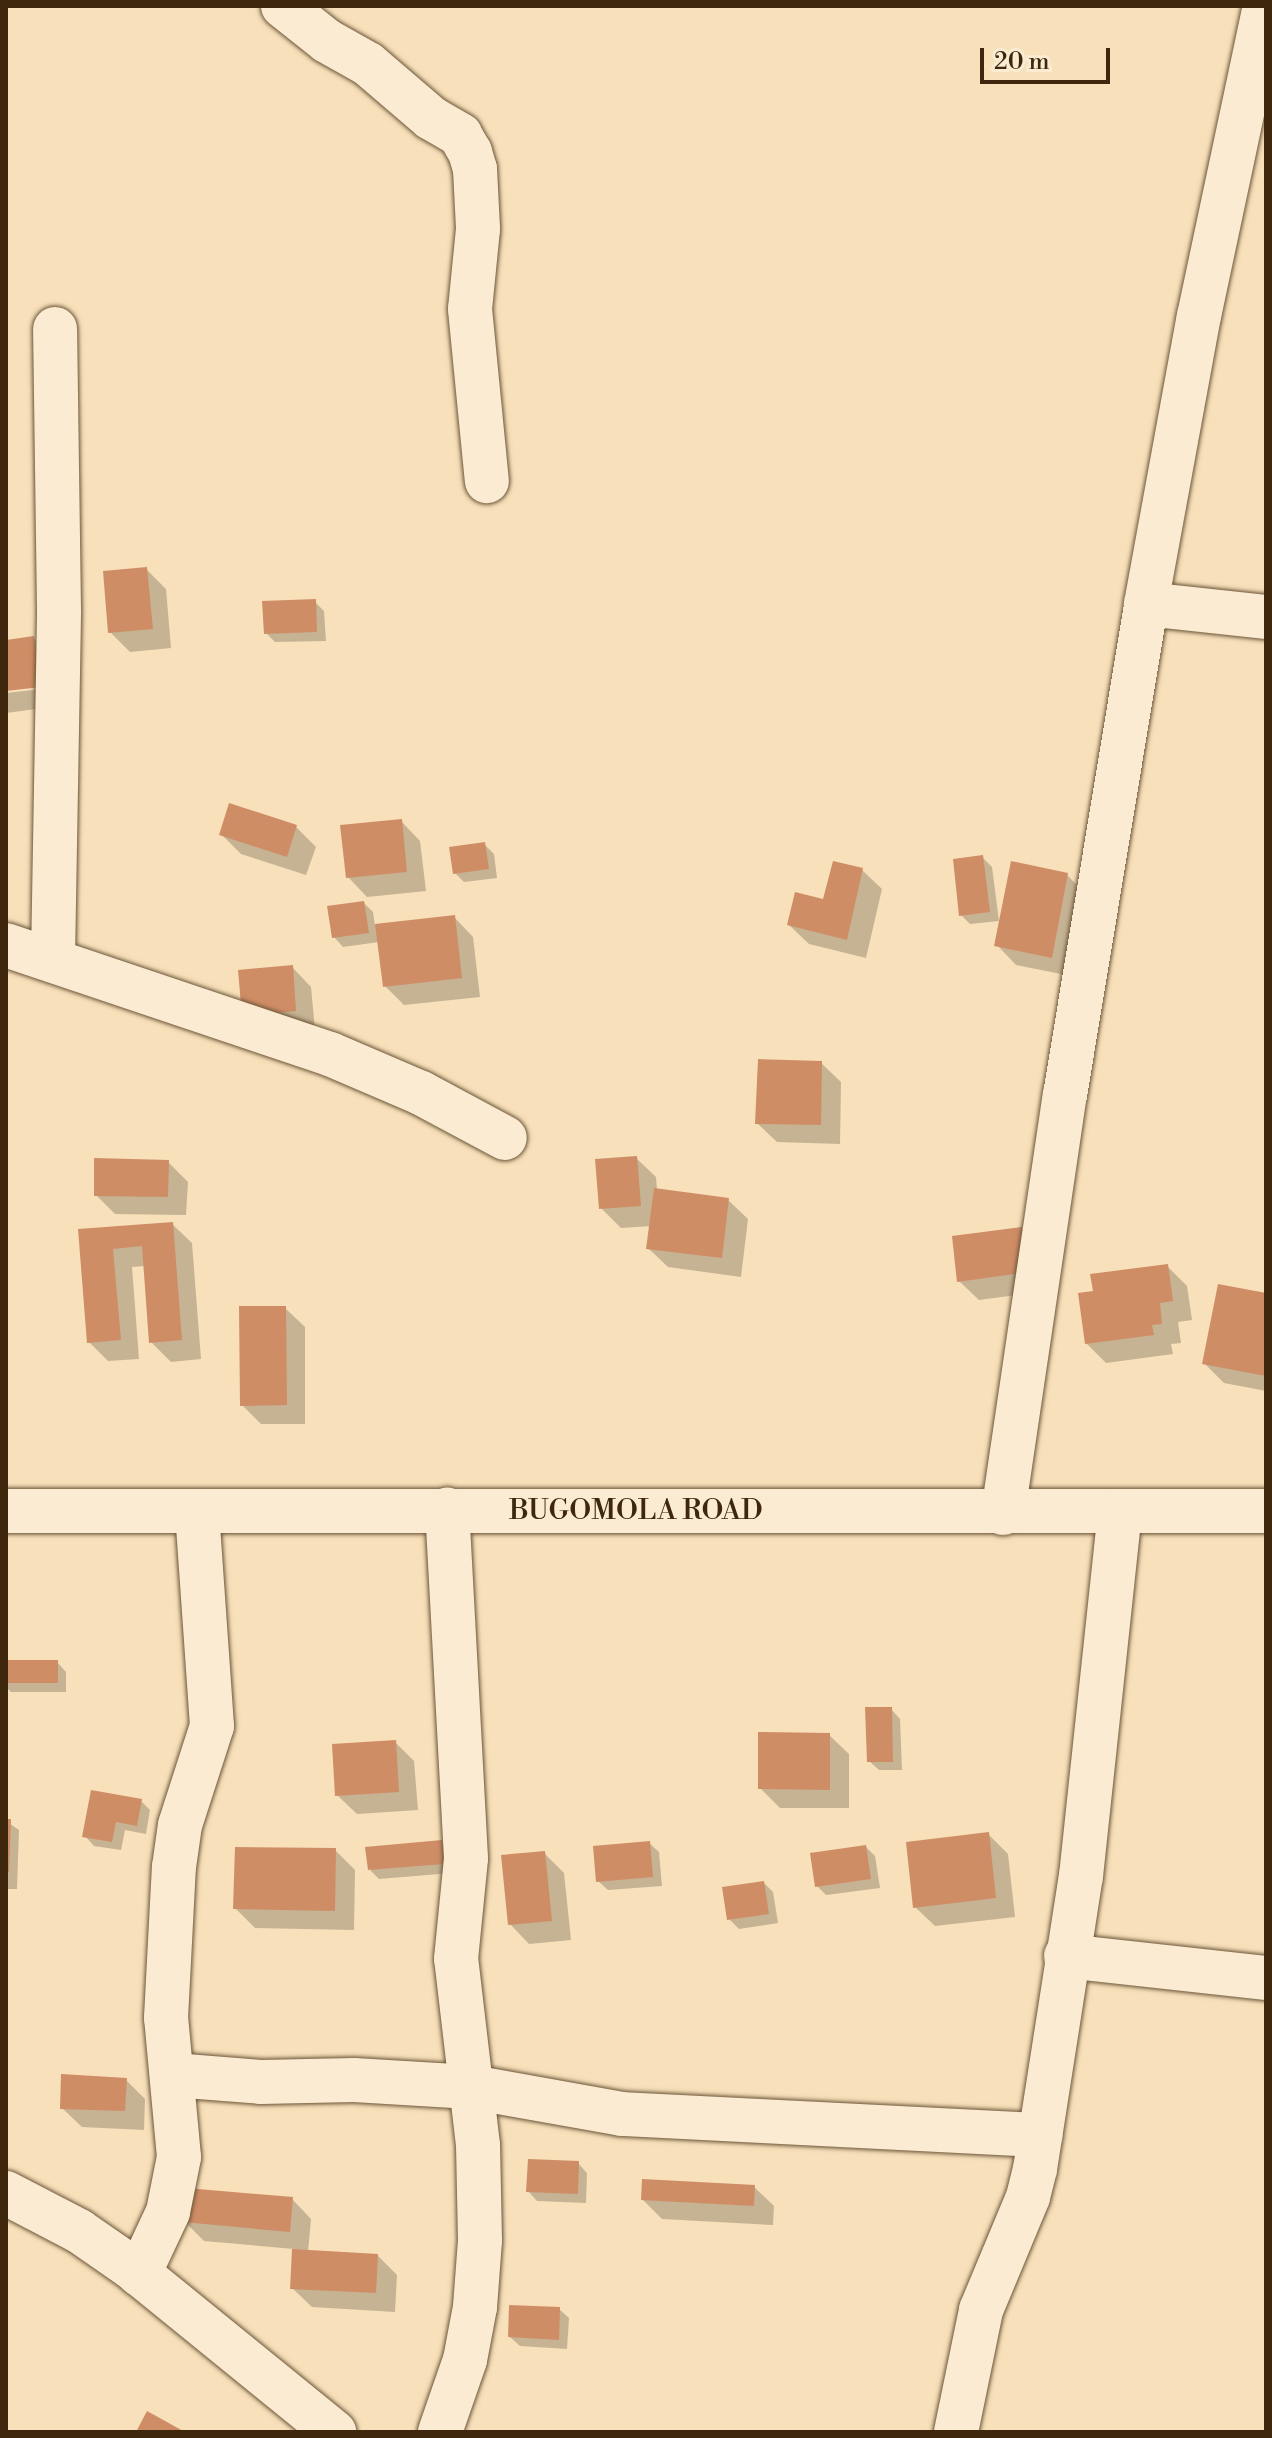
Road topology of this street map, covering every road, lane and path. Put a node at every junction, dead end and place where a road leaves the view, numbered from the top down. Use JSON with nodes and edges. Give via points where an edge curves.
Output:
{"nodes":[{"id":1,"x":283,"y":6,"type":"edge"},
{"id":2,"x":1265,"y":6,"type":"edge"},
{"id":3,"x":55,"y":329,"type":"dead end"},
{"id":4,"x":487,"y":481,"type":"dead end"},
{"id":5,"x":1146,"y":604,"type":"junction"},
{"id":6,"x":1266,"y":617,"type":"edge"},
{"id":7,"x":6,"y":945,"type":"edge"},
{"id":8,"x":53,"y":959,"type":"junction"},
{"id":9,"x":505,"y":1138,"type":"dead end"},
{"id":10,"x":447,"y":1510,"type":"junction"},
{"id":11,"x":6,"y":1511,"type":"edge"},
{"id":12,"x":1266,"y":1511,"type":"edge"},
{"id":13,"x":197,"y":1512,"type":"junction"},
{"id":14,"x":1003,"y":1513,"type":"junction"},
{"id":15,"x":1120,"y":1513,"type":"junction"},
{"id":16,"x":1066,"y":1956,"type":"junction"},
{"id":17,"x":1266,"y":1978,"type":"edge"},
{"id":18,"x":173,"y":2075,"type":"junction"},
{"id":19,"x":471,"y":2087,"type":"junction"},
{"id":20,"x":1040,"y":2135,"type":"junction"},
{"id":21,"x":6,"y":2193,"type":"edge"},
{"id":22,"x":139,"y":2274,"type":"junction"},
{"id":23,"x":334,"y":2432,"type":"edge"},
{"id":24,"x":440,"y":2432,"type":"edge"},
{"id":25,"x":956,"y":2432,"type":"edge"}],
"edges":[{"from":1,"to":4,"type":"street","via":[[460,135],[470,152],[478,229],[470,309]]},
{"from":2,"to":5,"type":"street","via":[[1199,316]]},
{"from":3,"to":8,"type":"street","via":[[59,610]]},
{"from":5,"to":6,"type":"street"},
{"from":5,"to":14,"type":"street"},
{"from":7,"to":8,"type":"street"},
{"from":8,"to":9,"type":"street","via":[[379,1074]]},
{"from":10,"to":13,"type":"street","name":"BUGOMOLA ROAD"},
{"from":10,"to":14,"type":"street","name":"BUGOMOLA ROAD"},
{"from":10,"to":19,"type":"street","via":[[466,1858],[456,1959]]},
{"from":11,"to":13,"type":"street","name":"BUGOMOLA ROAD"},
{"from":12,"to":15,"type":"street","name":"BUGOMOLA ROAD"},
{"from":13,"to":18,"type":"street","via":[[212,1726],[180,1825],[174,1867],[166,2018]]},
{"from":14,"to":15,"type":"street","name":"BUGOMOLA ROAD"},
{"from":15,"to":16,"type":"street","via":[[1081,1876]]},
{"from":16,"to":17,"type":"street"},
{"from":16,"to":20,"type":"street"},
{"from":18,"to":19,"type":"street"},
{"from":18,"to":22,"type":"street","via":[[179,2157],[168,2212]]},
{"from":19,"to":20,"type":"street","via":[[622,2114]]},
{"from":19,"to":24,"type":"street","via":[[481,2200],[475,2307],[465,2360]]},
{"from":20,"to":25,"type":"street","via":[[1028,2197],[981,2310]]},
{"from":21,"to":22,"type":"street","via":[[79,2231]]},
{"from":22,"to":23,"type":"street"}]}
